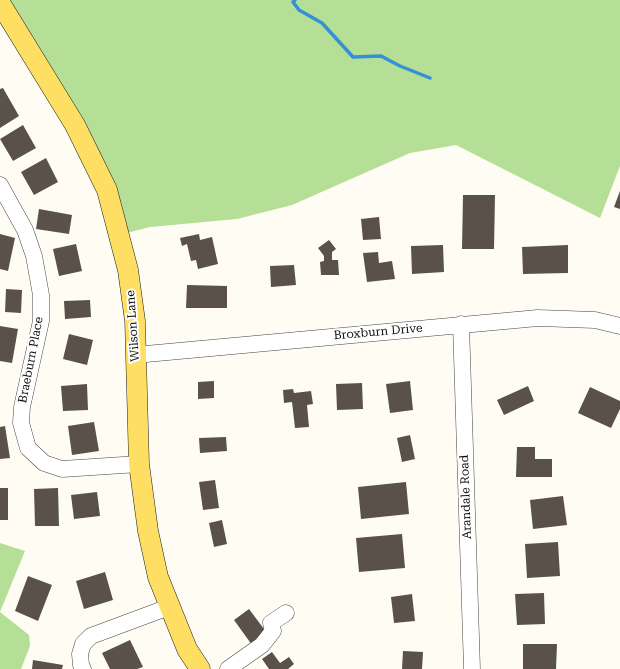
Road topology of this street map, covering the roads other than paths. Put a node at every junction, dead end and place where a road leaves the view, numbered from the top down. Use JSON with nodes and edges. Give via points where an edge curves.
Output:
{"nodes":[{"id":1,"x":3,"y":13,"type":"edge"},
{"id":2,"x":0,"y":185,"type":"edge"},
{"id":3,"x":460,"y":324,"type":"junction"},
{"id":4,"x":620,"y":326,"type":"edge"},
{"id":5,"x":135,"y":355,"type":"junction"},
{"id":6,"x":139,"y":464,"type":"junction"},
{"id":7,"x":169,"y":607,"type":"junction"},
{"id":8,"x":286,"y":614,"type":"dead end"},
{"id":9,"x":83,"y":669,"type":"edge"},
{"id":10,"x":200,"y":669,"type":"edge"},
{"id":11,"x":228,"y":669,"type":"edge"},
{"id":12,"x":472,"y":669,"type":"edge"}],
"edges":[{"from":1,"to":5,"type":"main road","name":"Wilson Lane","via":[[75,125],[106,190],[128,270],[135,321]]},
{"from":2,"to":6,"type":"street","name":"Braeburn Place","via":[[27,237],[34,256],[41,295],[41,321],[22,406],[22,423],[28,448],[44,463],[62,469]]},
{"from":3,"to":4,"type":"street","name":"Broxburn Drive","via":[[538,318],[595,320]]},
{"from":3,"to":5,"type":"street","name":"Broxburn Drive"},
{"from":3,"to":12,"type":"street","name":"Arandale Road"},
{"from":5,"to":6,"type":"main road","name":"Wilson Lane"},
{"from":6,"to":7,"type":"main road","name":"Wilson Lane","via":[[148,531],[158,577]]},
{"from":7,"to":9,"type":"street","via":[[91,636],[83,644],[80,654]]},
{"from":7,"to":10,"type":"main road","name":"Wilson Lane","via":[[187,649]]},
{"from":8,"to":11,"type":"street","via":[[271,623],[273,631],[262,645]]}]}
